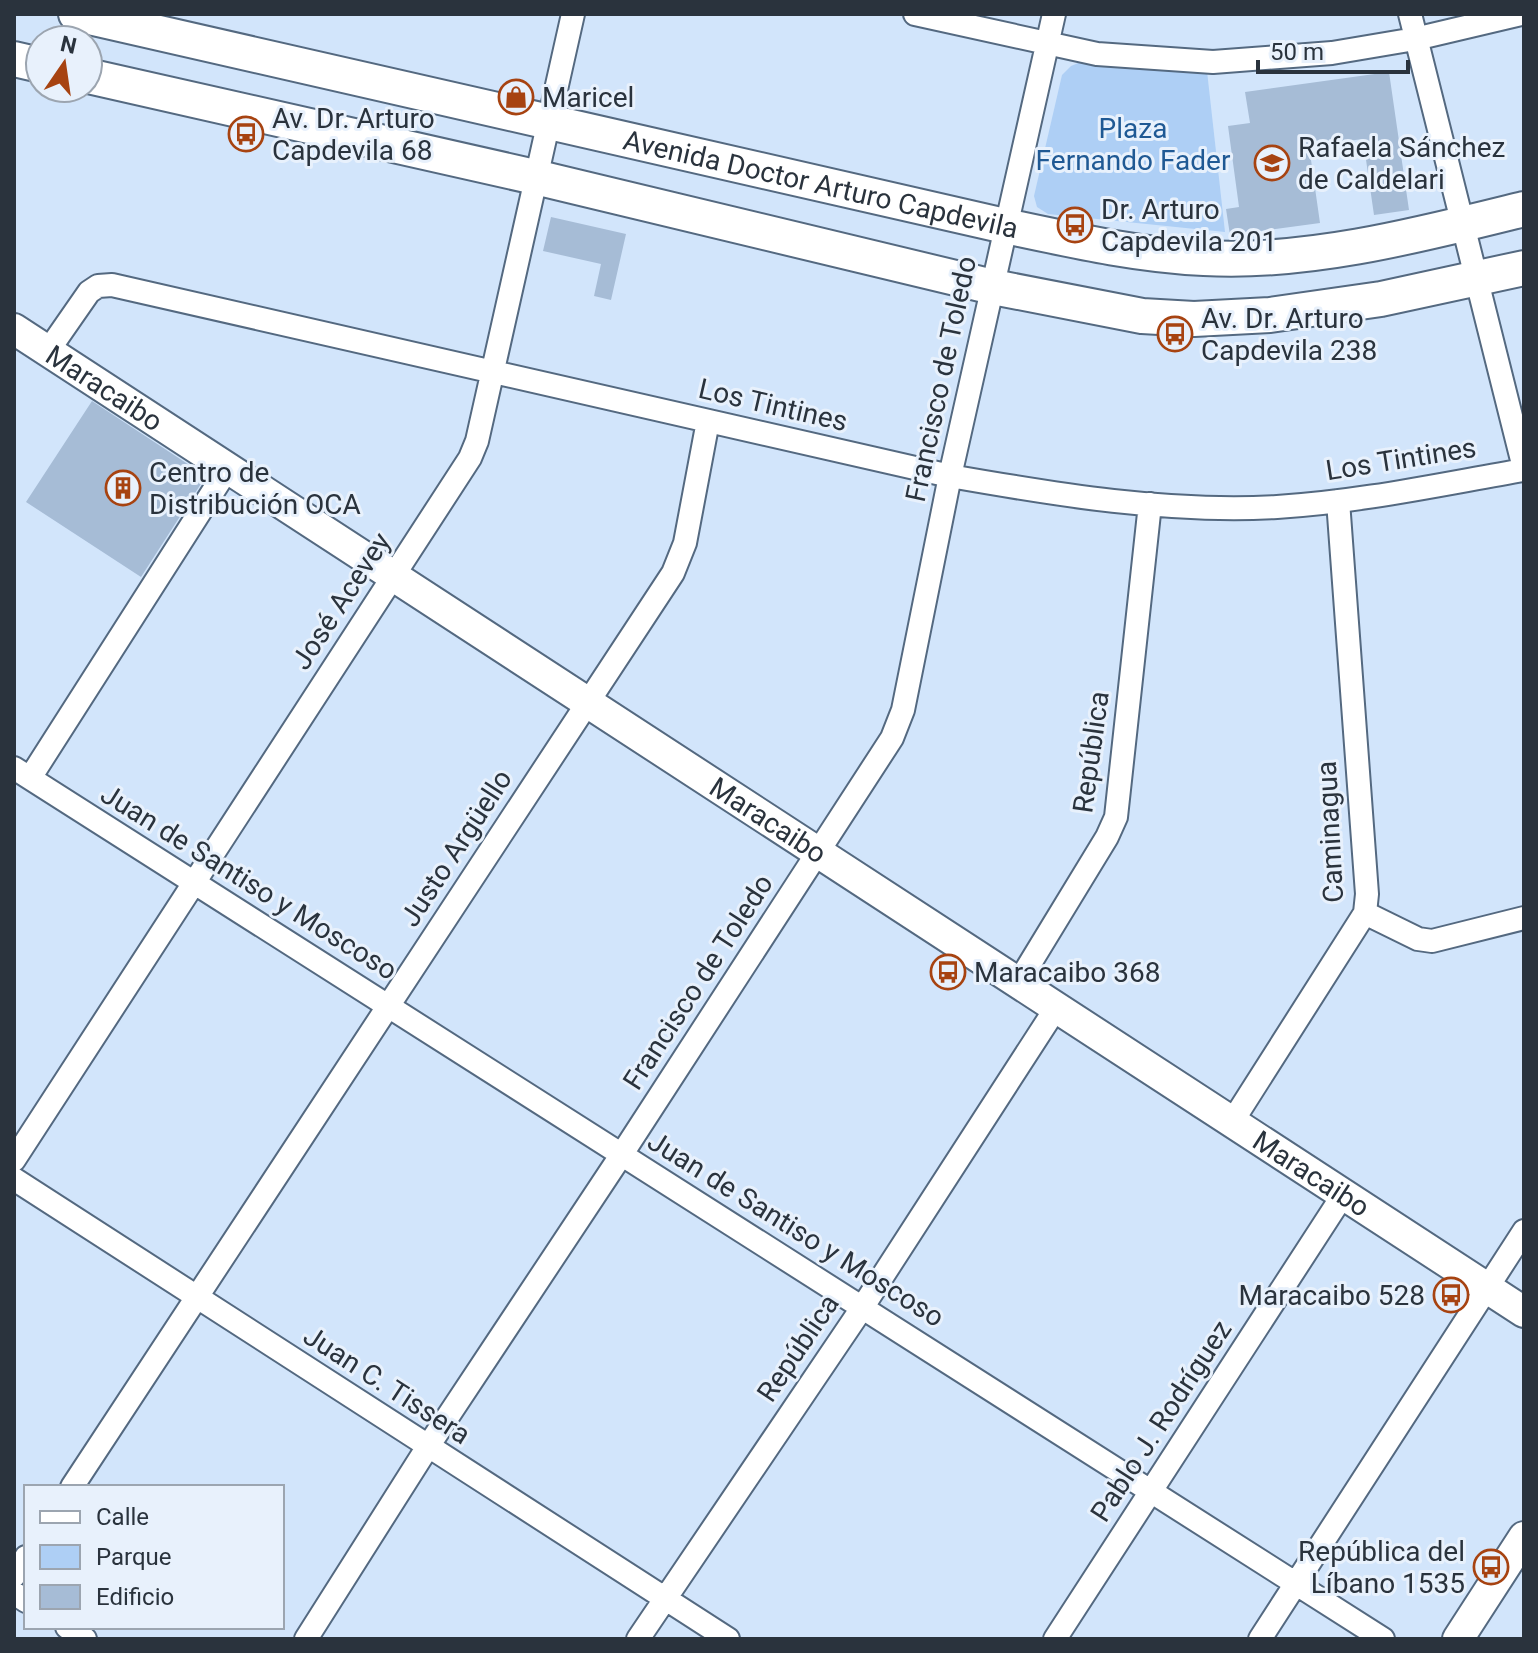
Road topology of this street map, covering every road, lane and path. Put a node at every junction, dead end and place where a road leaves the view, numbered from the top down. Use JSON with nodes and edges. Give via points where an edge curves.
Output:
{"nodes":[{"id":1,"x":76,"y":14,"type":"edge"},
{"id":2,"x":573,"y":14,"type":"edge"},
{"id":3,"x":915,"y":14,"type":"edge"},
{"id":4,"x":1054,"y":14,"type":"edge"},
{"id":5,"x":1410,"y":14,"type":"edge"},
{"id":6,"x":1521,"y":14,"type":"edge"},
{"id":7,"x":1415,"y":39,"type":"junction"},
{"id":8,"x":1047,"y":43,"type":"junction"},
{"id":9,"x":104,"y":80,"type":"edge"},
{"id":10,"x":548,"y":121,"type":"junction"},
{"id":11,"x":535,"y":177,"type":"junction"},
{"id":12,"x":1524,"y":209,"type":"edge"},
{"id":13,"x":1463,"y":224,"type":"junction"},
{"id":14,"x":1005,"y":226,"type":"junction"},
{"id":15,"x":1524,"y":268,"type":"edge"},
{"id":16,"x":1476,"y":280,"type":"junction"},
{"id":17,"x":993,"y":287,"type":"junction"},
{"id":18,"x":14,"y":329,"type":"edge"},
{"id":19,"x":48,"y":351,"type":"junction"},
{"id":20,"x":492,"y":373,"type":"junction"},
{"id":21,"x":708,"y":421,"type":"junction"},
{"id":22,"x":228,"y":468,"type":"junction"},
{"id":23,"x":1524,"y":469,"type":"edge"},
{"id":24,"x":950,"y":476,"type":"junction"},
{"id":25,"x":1338,"y":501,"type":"junction"},
{"id":26,"x":1150,"y":504,"type":"junction"},
{"id":27,"x":394,"y":576,"type":"junction"},
{"id":28,"x":588,"y":703,"type":"junction"},
{"id":29,"x":22,"y":773,"type":"edge"},
{"id":30,"x":818,"y":853,"type":"junction"},
{"id":31,"x":195,"y":883,"type":"junction"},
{"id":32,"x":1365,"y":913,"type":"junction"},
{"id":33,"x":1524,"y":918,"type":"edge"},
{"id":34,"x":1018,"y":983,"type":"junction"},
{"id":35,"x":388,"y":1006,"type":"junction"},
{"id":36,"x":1056,"y":1008,"type":"junction"},
{"id":37,"x":1232,"y":1122,"type":"junction"},
{"id":38,"x":622,"y":1154,"type":"junction"},
{"id":39,"x":14,"y":1160,"type":"edge"},
{"id":40,"x":14,"y":1179,"type":"edge"},
{"id":41,"x":1343,"y":1195,"type":"junction"},
{"id":42,"x":1524,"y":1231,"type":"edge"},
{"id":43,"x":1487,"y":1289,"type":"junction"},
{"id":44,"x":196,"y":1296,"type":"junction"},
{"id":45,"x":862,"y":1308,"type":"junction"},
{"id":46,"x":1524,"y":1312,"type":"edge"},
{"id":47,"x":427,"y":1448,"type":"junction"},
{"id":48,"x":73,"y":1485,"type":"edge"},
{"id":49,"x":1151,"y":1491,"type":"junction"},
{"id":50,"x":1524,"y":1537,"type":"edge"},
{"id":51,"x":1296,"y":1583,"type":"junction"},
{"id":52,"x":664,"y":1599,"type":"junction"},
{"id":53,"x":306,"y":1639,"type":"edge"},
{"id":54,"x":638,"y":1639,"type":"edge"},
{"id":55,"x":728,"y":1639,"type":"edge"},
{"id":56,"x":1055,"y":1639,"type":"edge"},
{"id":57,"x":1260,"y":1639,"type":"edge"},
{"id":58,"x":1383,"y":1639,"type":"edge"},
{"id":59,"x":1458,"y":1639,"type":"edge"}],
"edges":[{"from":1,"to":10,"type":"main road","name":"Avenida Doctor Arturo Capdevila"},
{"from":2,"to":10,"type":"street","name":"José Acevey"},
{"from":3,"to":8,"type":"street"},
{"from":4,"to":8,"type":"street","name":"Francisco de Toledo"},
{"from":5,"to":7,"type":"street"},
{"from":6,"to":7,"type":"street"},
{"from":7,"to":8,"type":"street","via":[[1332,53],[1213,62],[1097,54]]},
{"from":7,"to":13,"type":"street"},
{"from":8,"to":14,"type":"street","name":"Francisco de Toledo"},
{"from":9,"to":11,"type":"main road","name":"Avenida Doctor Arturo Capdevila"},
{"from":10,"to":11,"type":"street","name":"José Acevey"},
{"from":10,"to":14,"type":"main road","name":"Avenida Doctor Arturo Capdevila"},
{"from":11,"to":17,"type":"main road","name":"Avenida Doctor Arturo Capdevila"},
{"from":11,"to":20,"type":"street","name":"José Acevey"},
{"from":12,"to":13,"type":"main road","name":"Avenida Doctor Arturo Capdevila"},
{"from":13,"to":14,"type":"main road","name":"Avenida Doctor Arturo Capdevila","via":[[1253,259],[1152,255]]},
{"from":13,"to":16,"type":"street"},
{"from":14,"to":17,"type":"street","name":"Francisco de Toledo"},
{"from":15,"to":16,"type":"main road","name":"Avenida Doctor Arturo Capdevila"},
{"from":16,"to":17,"type":"main road","name":"Avenida Doctor Arturo Capdevila","via":[[1270,315],[1194,319],[1142,316]]},
{"from":16,"to":23,"type":"street"},
{"from":17,"to":24,"type":"street","name":"Francisco de Toledo"},
{"from":18,"to":19,"type":"main road","name":"Maracaibo"},
{"from":19,"to":20,"type":"street","name":"Los Tintines","via":[[89,292],[112,285]]},
{"from":19,"to":22,"type":"main road","name":"Maracaibo"},
{"from":20,"to":21,"type":"street","name":"Los Tintines"},
{"from":20,"to":27,"type":"street","name":"José Acevey","via":[[470,458]]},
{"from":21,"to":24,"type":"street","name":"Los Tintines"},
{"from":21,"to":28,"type":"street","name":"Justo Argüello","via":[[681,557]]},
{"from":22,"to":27,"type":"main road","name":"Maracaibo"},
{"from":22,"to":29,"type":"street"},
{"from":23,"to":25,"type":"street","name":"Los Tintines"},
{"from":24,"to":26,"type":"street","name":"Los Tintines"},
{"from":24,"to":30,"type":"street","name":"Francisco de Toledo","via":[[903,710],[892,738]]},
{"from":25,"to":26,"type":"street","name":"Los Tintines","via":[[1275,507]]},
{"from":25,"to":32,"type":"street","name":"Caminagua"},
{"from":26,"to":34,"type":"street","name":"República","via":[[1116,817]]},
{"from":27,"to":28,"type":"main road","name":"Maracaibo"},
{"from":27,"to":31,"type":"street","name":"José Acevey"},
{"from":28,"to":30,"type":"main road","name":"Maracaibo"},
{"from":28,"to":35,"type":"street","name":"Justo Argüello"},
{"from":29,"to":31,"type":"street","name":"Juan de Santiso y Moscoso"},
{"from":30,"to":34,"type":"main road","name":"Maracaibo"},
{"from":30,"to":38,"type":"street","name":"Francisco de Toledo"},
{"from":31,"to":35,"type":"street","name":"Juan de Santiso y Moscoso"},
{"from":31,"to":39,"type":"street","name":"José Acevey"},
{"from":32,"to":33,"type":"street","via":[[1432,941]]},
{"from":32,"to":37,"type":"street","name":"Caminagua"},
{"from":34,"to":36,"type":"main road","name":"Maracaibo"},
{"from":35,"to":38,"type":"street","name":"Juan de Santiso y Moscoso"},
{"from":35,"to":44,"type":"street","name":"Justo Argüello"},
{"from":36,"to":37,"type":"main road","name":"Maracaibo"},
{"from":36,"to":45,"type":"street","name":"República"},
{"from":37,"to":41,"type":"main road","name":"Maracaibo"},
{"from":38,"to":45,"type":"street","name":"Juan de Santiso y Moscoso"},
{"from":38,"to":47,"type":"street","name":"Francisco de Toledo"},
{"from":40,"to":44,"type":"street","name":"Juan C. Tissera"},
{"from":41,"to":43,"type":"main road","name":"Maracaibo"},
{"from":41,"to":49,"type":"street","name":"Pablo J. Rodríguez"},
{"from":42,"to":43,"type":"street"},
{"from":43,"to":46,"type":"main road","name":"Maracaibo"},
{"from":43,"to":51,"type":"street"},
{"from":44,"to":47,"type":"street","name":"Juan C. Tissera"},
{"from":44,"to":48,"type":"street","name":"Justo Argüello"},
{"from":45,"to":49,"type":"street","name":"Juan de Santiso y Moscoso"},
{"from":45,"to":52,"type":"street","name":"República"},
{"from":47,"to":52,"type":"street","name":"Juan C. Tissera"},
{"from":47,"to":53,"type":"street","name":"Francisco de Toledo"},
{"from":49,"to":51,"type":"street","name":"Juan de Santiso y Moscoso"},
{"from":49,"to":56,"type":"street","name":"Pablo J. Rodríguez"},
{"from":50,"to":59,"type":"main road"},
{"from":51,"to":57,"type":"street"},
{"from":51,"to":58,"type":"street","name":"Juan de Santiso y Moscoso"},
{"from":52,"to":54,"type":"street","name":"República"},
{"from":52,"to":55,"type":"street","name":"Juan C. Tissera"}]}
